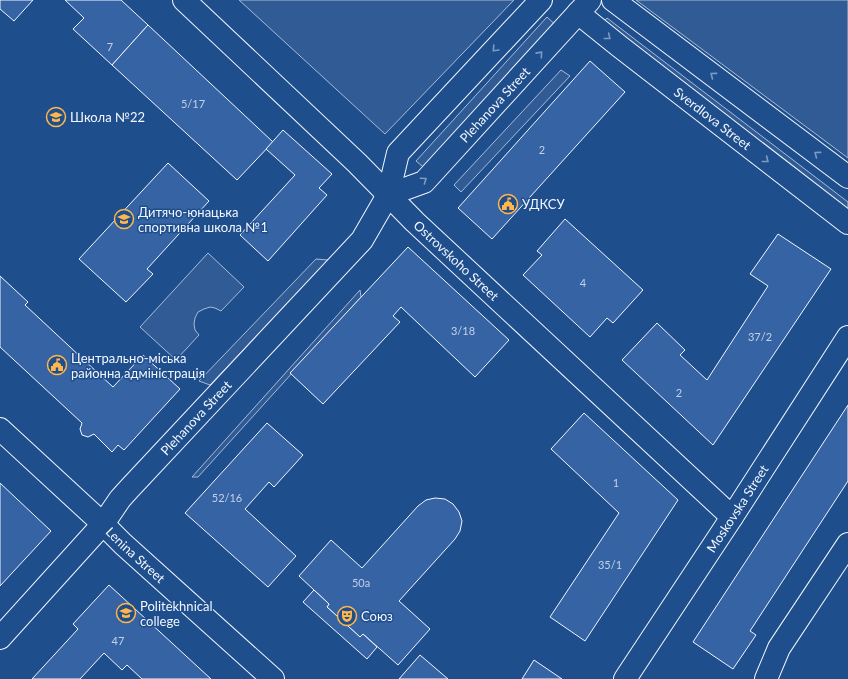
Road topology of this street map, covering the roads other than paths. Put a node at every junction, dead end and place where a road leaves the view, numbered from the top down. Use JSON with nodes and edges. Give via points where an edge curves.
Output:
{"nodes":[{"id":1,"x":184,"y":0,"type":"edge"},
{"id":2,"x":541,"y":0,"type":"edge"},
{"id":3,"x":613,"y":0,"type":"edge"},
{"id":4,"x":584,"y":6,"type":"edge"},
{"id":5,"x":848,"y":177,"type":"edge"},
{"id":6,"x":388,"y":195,"type":"junction"},
{"id":7,"x":848,"y":223,"type":"edge"},
{"id":8,"x":848,"y":336,"type":"edge"},
{"id":9,"x":0,"y":429,"type":"edge"},
{"id":10,"x":732,"y":517,"type":"junction"},
{"id":11,"x":103,"y":524,"type":"junction"},
{"id":12,"x":848,"y":544,"type":"edge"},
{"id":13,"x":0,"y":638,"type":"edge"},
{"id":14,"x":273,"y":679,"type":"edge"},
{"id":15,"x":625,"y":679,"type":"edge"},
{"id":16,"x":766,"y":679,"type":"edge"}],
"edges":[{"from":1,"to":6,"type":"street","name":"Ostrovskoho Street"},
{"from":2,"to":6,"type":"street","name":"Plehanova Street","one_way":true,"via":[[398,153]]},
{"from":5,"to":3,"type":"street","one_way":true},
{"from":6,"to":4,"type":"street","name":"Plehanova Street","one_way":true,"via":[[424,182]]},
{"from":4,"to":7,"type":"street","name":"Sverdlova Street","one_way":true,"via":[[619,46]]},
{"from":6,"to":10,"type":"street","name":"Ostrovskoho Street"},
{"from":6,"to":11,"type":"street","name":"Plehanova Street","via":[[362,240],[129,489]]},
{"from":8,"to":10,"type":"street","name":"Moskovska Street"},
{"from":9,"to":11,"type":"street","name":"Lenina Street"},
{"from":10,"to":15,"type":"street","name":"Moskovska Street"},
{"from":11,"to":13,"type":"street","name":"Plehanova Street"},
{"from":11,"to":14,"type":"street","name":"Lenina Street"},
{"from":12,"to":16,"type":"street","via":[[779,648]]}]}
